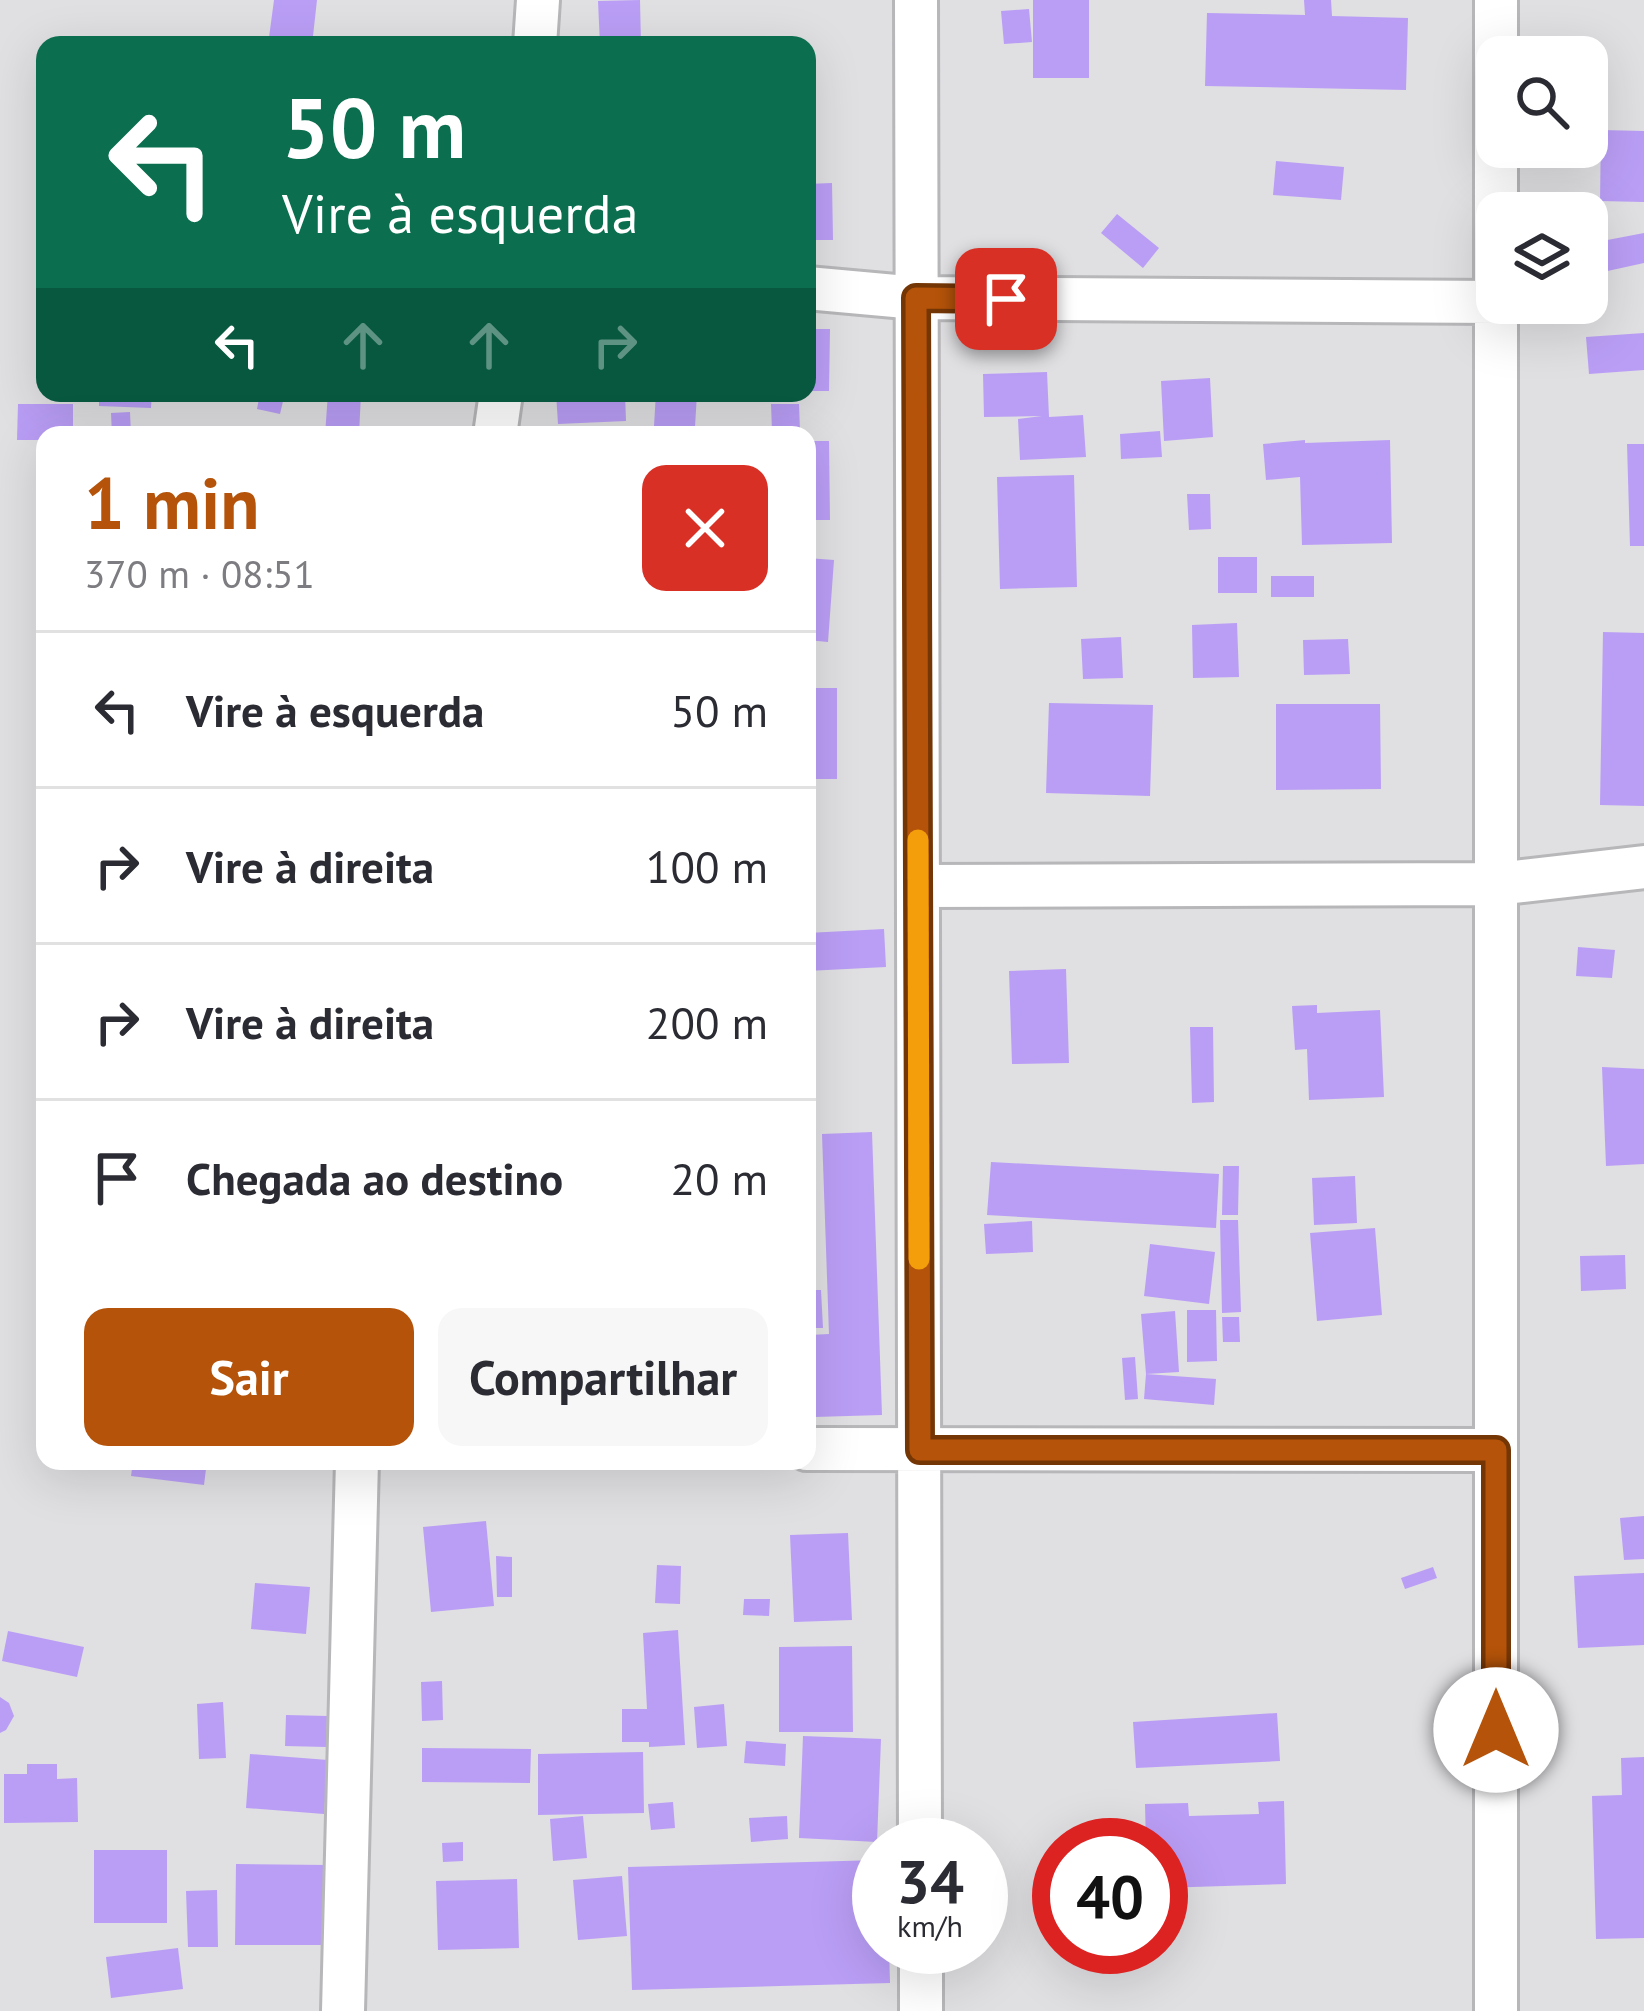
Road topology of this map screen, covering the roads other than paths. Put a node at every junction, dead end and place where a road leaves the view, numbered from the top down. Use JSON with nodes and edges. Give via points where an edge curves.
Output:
{"nodes":[{"id":1,"x":538,"y":0,"type":"edge"},
{"id":2,"x":916,"y":0,"type":"edge"},
{"id":3,"x":1496,"y":0,"type":"edge"},
{"id":4,"x":536,"y":36,"type":"edge"},
{"id":5,"x":1496,"y":192,"type":"edge"},
{"id":6,"x":816,"y":289,"type":"edge"},
{"id":7,"x":916,"y":298,"type":"junction"},
{"id":8,"x":1476,"y":302,"type":"edge"},
{"id":9,"x":1496,"y":324,"type":"edge"},
{"id":10,"x":1644,"y":867,"type":"edge"},
{"id":11,"x":1496,"y":884,"type":"junction"},
{"id":12,"x":918,"y":886,"type":"junction"},
{"id":13,"x":816,"y":1449,"type":"edge"},
{"id":14,"x":920,"y":1450,"type":"junction"},
{"id":15,"x":1496,"y":1450,"type":"junction"},
{"id":16,"x":357,"y":1470,"type":"edge"},
{"id":17,"x":920,"y":1818,"type":"edge"},
{"id":18,"x":921,"y":1974,"type":"edge"},
{"id":19,"x":343,"y":2011,"type":"edge"},
{"id":20,"x":921,"y":2011,"type":"edge"},
{"id":21,"x":1496,"y":2011,"type":"edge"}],
"edges":[{"from":1,"to":4,"type":"street"},
{"from":2,"to":7,"type":"street"},
{"from":3,"to":5,"type":"street"},
{"from":6,"to":7,"type":"street"},
{"from":7,"to":8,"type":"street"},
{"from":7,"to":12,"type":"street"},
{"from":9,"to":11,"type":"street"},
{"from":10,"to":11,"type":"street"},
{"from":11,"to":12,"type":"street"},
{"from":11,"to":15,"type":"street"},
{"from":12,"to":14,"type":"street"},
{"from":13,"to":14,"type":"street"},
{"from":14,"to":15,"type":"street"},
{"from":14,"to":17,"type":"street"},
{"from":15,"to":21,"type":"street"},
{"from":16,"to":19,"type":"street"},
{"from":18,"to":20,"type":"street"}]}
